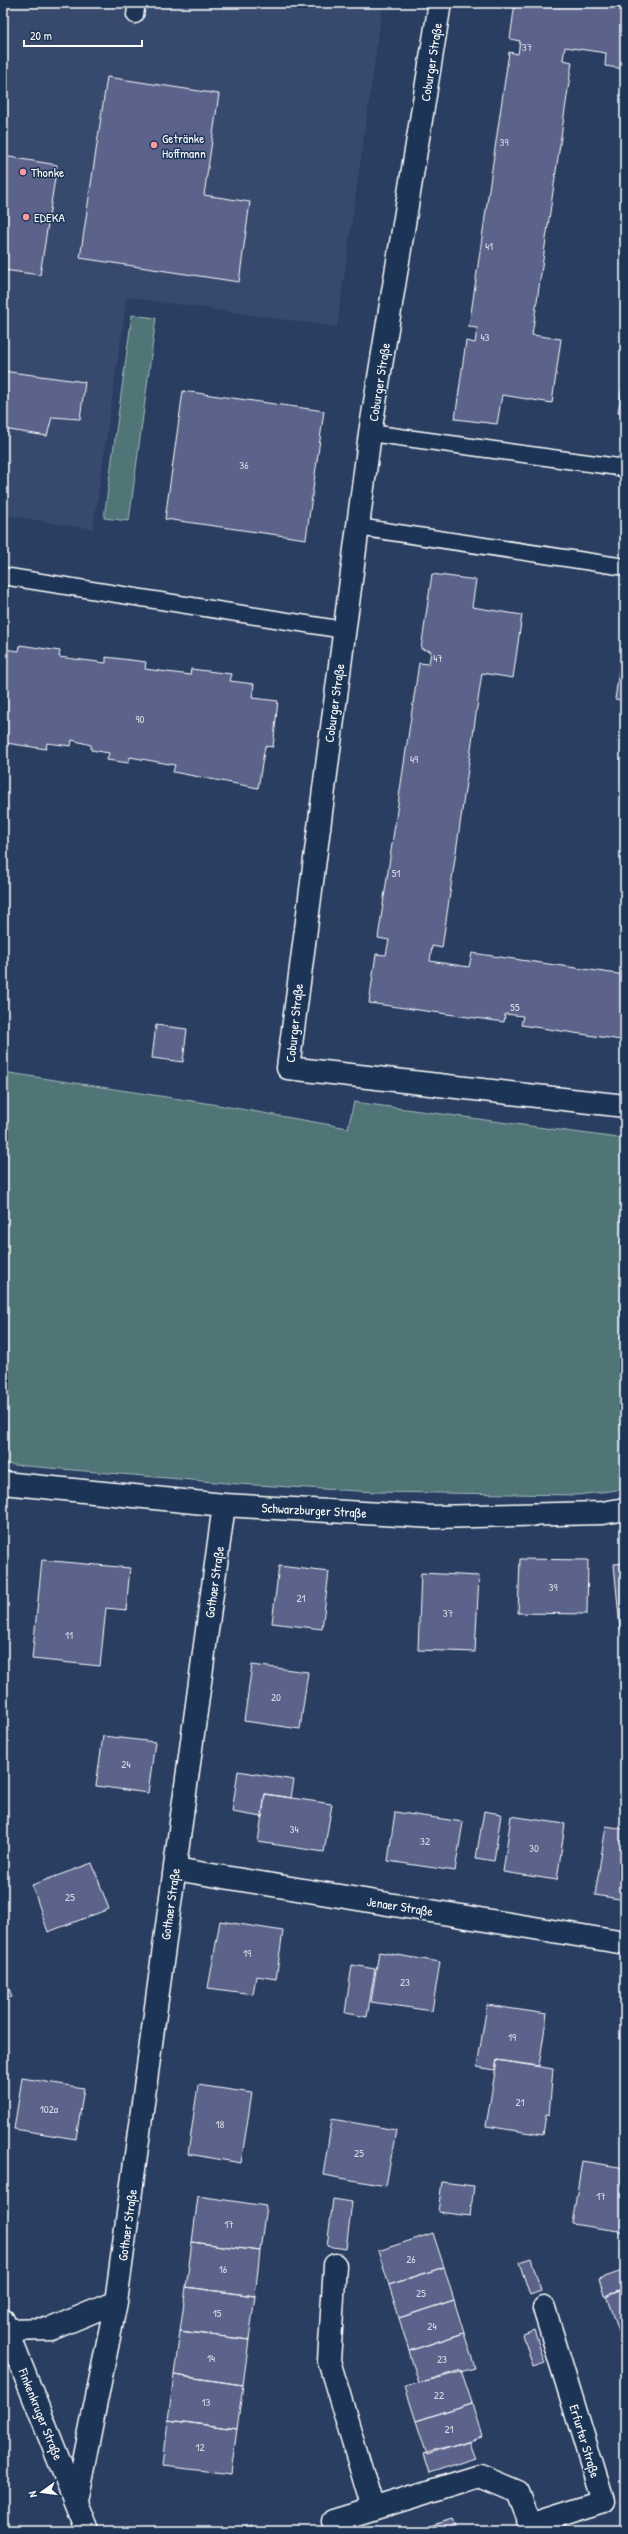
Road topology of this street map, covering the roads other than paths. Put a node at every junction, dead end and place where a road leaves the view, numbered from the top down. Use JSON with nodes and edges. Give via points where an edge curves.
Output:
{"nodes":[{"id":1,"x":440,"y":3,"type":"edge"},
{"id":2,"x":370,"y":433,"type":"junction"},
{"id":3,"x":625,"y":468,"type":"edge"},
{"id":4,"x":358,"y":527,"type":"junction"},
{"id":5,"x":625,"y":567,"type":"edge"},
{"id":6,"x":3,"y":576,"type":"edge"},
{"id":7,"x":344,"y":630,"type":"junction"},
{"id":8,"x":625,"y":1106,"type":"edge"},
{"id":9,"x":3,"y":1483,"type":"edge"},
{"id":10,"x":224,"y":1505,"type":"junction"},
{"id":11,"x":625,"y":1509,"type":"edge"},
{"id":12,"x":175,"y":1870,"type":"junction"},
{"id":13,"x":625,"y":1943,"type":"edge"},
{"id":14,"x":335,"y":2265,"type":"dead end"},
{"id":15,"x":116,"y":2302,"type":"junction"},
{"id":16,"x":544,"y":2308,"type":"dead end"},
{"id":17,"x":5,"y":2325,"type":"edge"},
{"id":18,"x":76,"y":2501,"type":"junction"},
{"id":19,"x":373,"y":2509,"type":"junction"},
{"id":20,"x":333,"y":2521,"type":"dead end"},
{"id":21,"x":532,"y":2527,"type":"edge"},
{"id":22,"x":87,"y":2531,"type":"edge"}],
"edges":[{"from":1,"to":2,"type":"street","name":"Coburger Straße"},
{"from":2,"to":3,"type":"lane"},
{"from":2,"to":4,"type":"street","name":"Coburger Straße"},
{"from":4,"to":5,"type":"lane"},
{"from":4,"to":7,"type":"street","name":"Coburger Straße"},
{"from":6,"to":7,"type":"lane"},
{"from":7,"to":8,"type":"street","name":"Coburger Straße","via":[[288,1068]]},
{"from":9,"to":10,"type":"street","name":"Schwarzburger Straße"},
{"from":10,"to":11,"type":"street","name":"Schwarzburger Straße","via":[[434,1517],[602,1513]]},
{"from":10,"to":12,"type":"street","name":"Gothaer Straße"},
{"from":12,"to":13,"type":"street","name":"Jenaer Straße"},
{"from":12,"to":15,"type":"street","name":"Gothaer Straße"},
{"from":14,"to":19,"type":"street","via":[[329,2360]]},
{"from":15,"to":17,"type":"street","via":[[50,2329]]},
{"from":15,"to":18,"type":"street","name":"Gothaer Straße"},
{"from":16,"to":21,"type":"street","name":"Erfurter Straße","via":[[604,2501]]},
{"from":17,"to":18,"type":"street","name":"Finkenkruger Straße"},
{"from":18,"to":22,"type":"street","name":"Finkenkruger Straße"},
{"from":19,"to":20,"type":"street","name":"Erfurter Straße"},
{"from":19,"to":21,"type":"street","name":"Erfurter Straße","via":[[480,2476],[518,2492]]}]}
